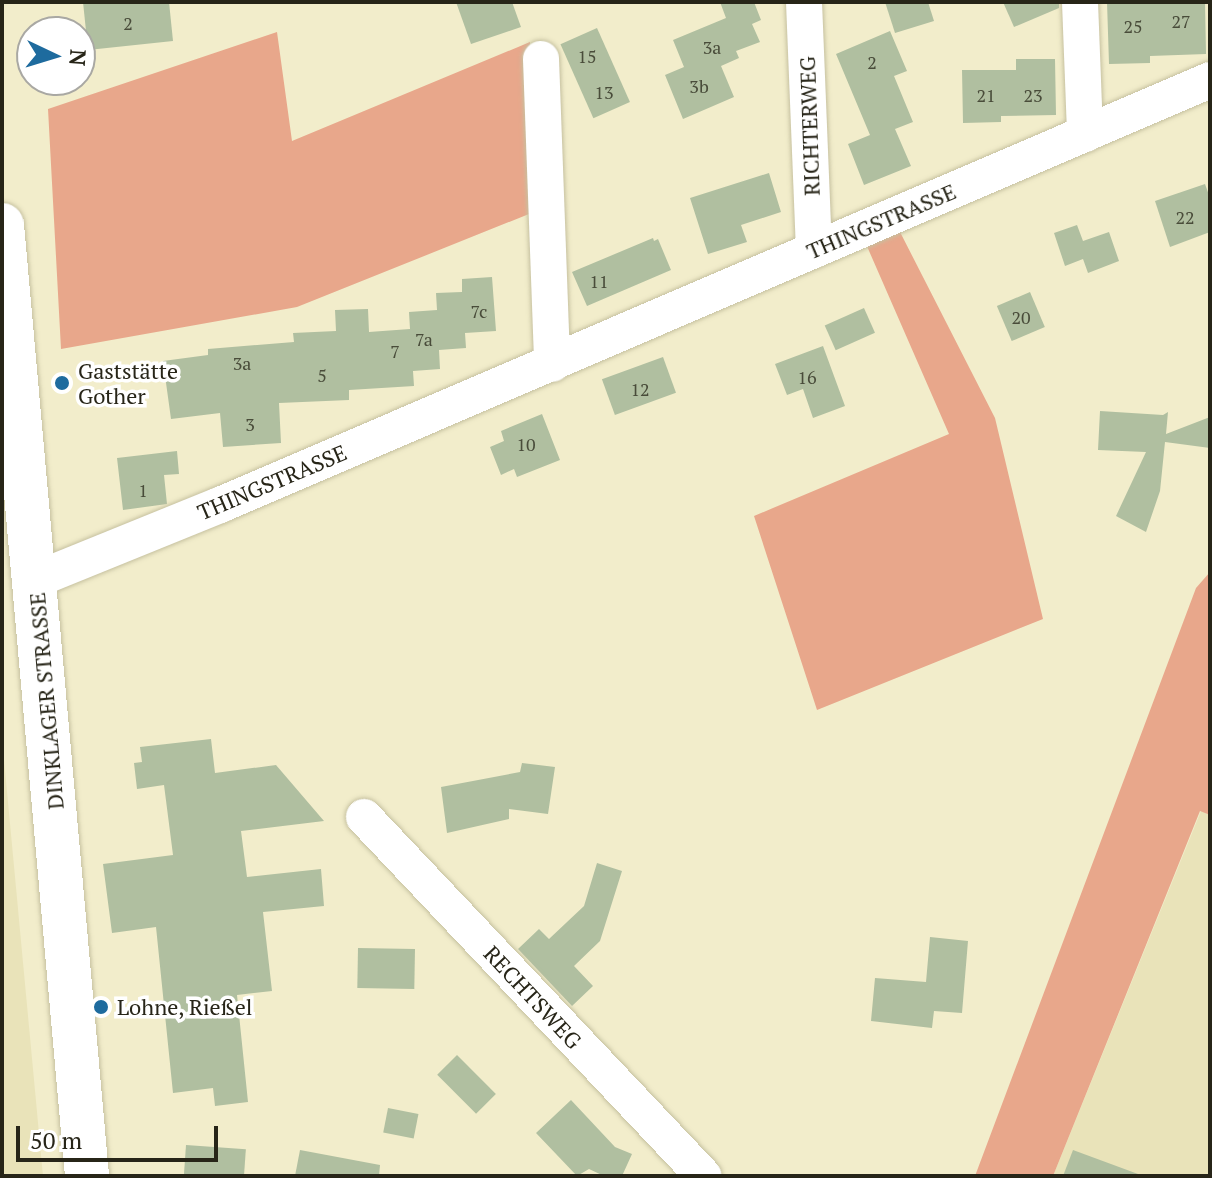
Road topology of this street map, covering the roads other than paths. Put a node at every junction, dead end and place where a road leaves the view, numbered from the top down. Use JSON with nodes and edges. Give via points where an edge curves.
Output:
{"nodes":[{"id":1,"x":804,"y":2,"type":"edge"},
{"id":2,"x":1080,"y":2,"type":"edge"},
{"id":3,"x":541,"y":59,"type":"dead end"},
{"id":4,"x":1210,"y":80,"type":"edge"},
{"id":5,"x":1085,"y":134,"type":"junction"},
{"id":6,"x":2,"y":225,"type":"edge"},
{"id":7,"x":814,"y":250,"type":"junction"},
{"id":8,"x":552,"y":364,"type":"junction"},
{"id":9,"x":12,"y":429,"type":"edge"},
{"id":10,"x":35,"y":580,"type":"junction"},
{"id":11,"x":364,"y":817,"type":"dead end"},
{"id":12,"x":87,"y":1176,"type":"edge"},
{"id":13,"x":704,"y":1176,"type":"edge"}],
"edges":[{"from":1,"to":7,"type":"street","name":"RICHTERWEG"},
{"from":2,"to":5,"type":"street"},
{"from":3,"to":8,"type":"street"},
{"from":4,"to":5,"type":"street","name":"THINGSTRASSE"},
{"from":5,"to":7,"type":"street","name":"THINGSTRASSE"},
{"from":6,"to":9,"type":"main road","name":"DINKLAGER STRASSE"},
{"from":7,"to":8,"type":"street","name":"THINGSTRASSE"},
{"from":8,"to":10,"type":"street","name":"THINGSTRASSE"},
{"from":9,"to":10,"type":"main road","name":"DINKLAGER STRASSE"},
{"from":10,"to":12,"type":"main road","name":"DINKLAGER STRASSE"},
{"from":11,"to":13,"type":"street","name":"RECHTSWEG"}]}
